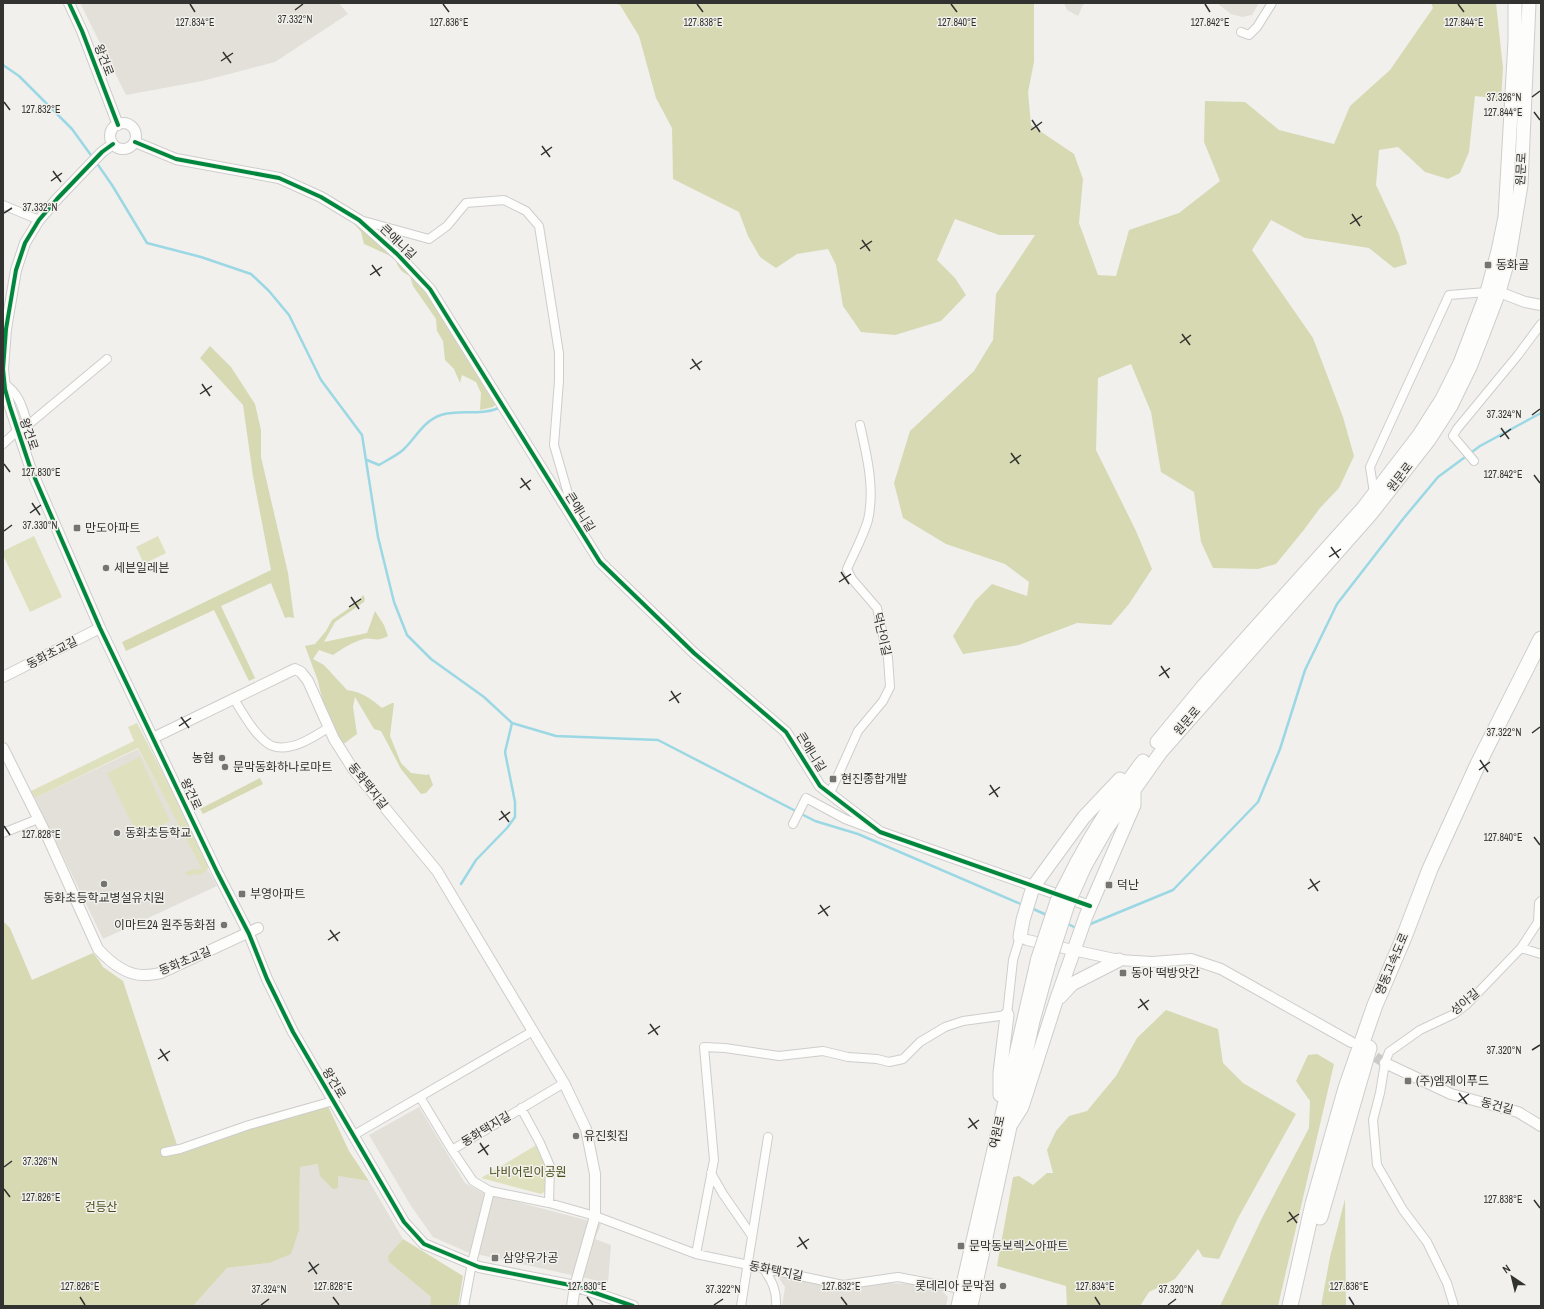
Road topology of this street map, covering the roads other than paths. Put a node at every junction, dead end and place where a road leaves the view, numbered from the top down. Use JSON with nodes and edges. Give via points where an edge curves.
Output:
{"nodes":[{"id":1,"x":69,"y":3,"type":"edge"},
{"id":2,"x":1272,"y":3,"type":"edge"},
{"id":3,"x":1516,"y":3,"type":"edge"},
{"id":4,"x":1529,"y":3,"type":"edge"},
{"id":5,"x":1241,"y":32,"type":"dead end"},
{"id":6,"x":118,"y":125,"type":"junction"},
{"id":7,"x":135,"y":142,"type":"junction"},
{"id":8,"x":113,"y":144,"type":"junction"},
{"id":9,"x":3,"y":205,"type":"edge"},
{"id":10,"x":38,"y":220,"type":"junction"},
{"id":11,"x":359,"y":220,"type":"junction"},
{"id":12,"x":1493,"y":292,"type":"junction"},
{"id":13,"x":1541,"y":306,"type":"edge"},
{"id":14,"x":1541,"y":324,"type":"edge"},
{"id":15,"x":5,"y":328,"type":"edge"},
{"id":16,"x":107,"y":359,"type":"dead end"},
{"id":17,"x":5,"y":384,"type":"junction"},
{"id":18,"x":28,"y":425,"type":"junction"},
{"id":19,"x":860,"y":425,"type":"dead end"},
{"id":20,"x":18,"y":431,"type":"junction"},
{"id":21,"x":3,"y":444,"type":"edge"},
{"id":22,"x":26,"y":454,"type":"junction"},
{"id":23,"x":1472,"y":459,"type":"dead end"},
{"id":24,"x":1374,"y":493,"type":"junction"},
{"id":25,"x":579,"y":529,"type":"junction"},
{"id":26,"x":100,"y":628,"type":"junction"},
{"id":27,"x":1541,"y":639,"type":"edge"},
{"id":28,"x":1541,"y":658,"type":"edge"},
{"id":29,"x":3,"y":677,"type":"edge"},
{"id":30,"x":234,"y":699,"type":"junction"},
{"id":31,"x":328,"y":728,"type":"junction"},
{"id":32,"x":154,"y":738,"type":"junction"},
{"id":33,"x":1154,"y":746,"type":"junction"},
{"id":34,"x":3,"y":748,"type":"edge"},
{"id":35,"x":1134,"y":787,"type":"junction"},
{"id":36,"x":830,"y":793,"type":"junction"},
{"id":37,"x":38,"y":819,"type":"junction"},
{"id":38,"x":794,"y":822,"type":"dead end"},
{"id":39,"x":880,"y":832,"type":"junction"},
{"id":40,"x":3,"y":833,"type":"edge"},
{"id":41,"x":1081,"y":864,"type":"junction"},
{"id":42,"x":1032,"y":891,"type":"junction"},
{"id":43,"x":1541,"y":901,"type":"edge"},
{"id":44,"x":1088,"y":911,"type":"junction"},
{"id":45,"x":258,"y":928,"type":"dead end"},
{"id":46,"x":249,"y":934,"type":"junction"},
{"id":47,"x":1020,"y":937,"type":"junction"},
{"id":48,"x":1521,"y":948,"type":"junction"},
{"id":49,"x":1074,"y":950,"type":"junction"},
{"id":50,"x":1541,"y":954,"type":"edge"},
{"id":51,"x":1119,"y":960,"type":"junction"},
{"id":52,"x":1056,"y":1001,"type":"junction"},
{"id":53,"x":1007,"y":1015,"type":"junction"},
{"id":54,"x":533,"y":1031,"type":"junction"},
{"id":55,"x":1351,"y":1042,"type":"dead end"},
{"id":56,"x":1385,"y":1063,"type":"junction"},
{"id":57,"x":564,"y":1083,"type":"junction"},
{"id":58,"x":420,"y":1097,"type":"junction"},
{"id":59,"x":333,"y":1101,"type":"junction"},
{"id":60,"x":520,"y":1108,"type":"junction"},
{"id":61,"x":1005,"y":1124,"type":"junction"},
{"id":62,"x":1541,"y":1126,"type":"edge"},
{"id":63,"x":354,"y":1135,"type":"junction"},
{"id":64,"x":768,"y":1137,"type":"dead end"},
{"id":65,"x":452,"y":1150,"type":"junction"},
{"id":66,"x":165,"y":1152,"type":"dead end"},
{"id":67,"x":712,"y":1173,"type":"junction"},
{"id":68,"x":490,"y":1191,"type":"junction"},
{"id":69,"x":549,"y":1203,"type":"junction"},
{"id":70,"x":595,"y":1216,"type":"junction"},
{"id":71,"x":752,"y":1236,"type":"junction"},
{"id":72,"x":696,"y":1254,"type":"junction"},
{"id":73,"x":472,"y":1263,"type":"junction"},
{"id":74,"x":748,"y":1265,"type":"junction"},
{"id":75,"x":763,"y":1268,"type":"junction"},
{"id":76,"x":575,"y":1286,"type":"junction"},
{"id":77,"x":968,"y":1291,"type":"junction"},
{"id":78,"x":464,"y":1306,"type":"edge"},
{"id":79,"x":572,"y":1306,"type":"edge"},
{"id":80,"x":633,"y":1306,"type":"edge"},
{"id":81,"x":741,"y":1306,"type":"edge"},
{"id":82,"x":776,"y":1306,"type":"edge"},
{"id":83,"x":958,"y":1306,"type":"edge"},
{"id":84,"x":971,"y":1306,"type":"edge"},
{"id":85,"x":1290,"y":1306,"type":"edge"},
{"id":86,"x":1301,"y":1306,"type":"edge"},
{"id":87,"x":1454,"y":1306,"type":"edge"}],
"edges":[{"from":1,"to":6,"type":"street","name":"왕건로"},
{"from":2,"to":5,"type":"street","via":[[1249,35]]},
{"from":3,"to":12,"type":"highway","name":"원문로","via":[[1505,217]]},
{"from":4,"to":12,"type":"highway","name":"원문로","via":[[1521,185],[1509,258]]},
{"from":6,"to":7,"type":"street","via":[[132,127],[136,134]]},
{"from":6,"to":8,"type":"street","via":[[111,135]]},
{"from":7,"to":8,"type":"street","via":[[126,149]]},
{"from":7,"to":11,"type":"street","name":"큰애니길","via":[[176,159],[279,178],[321,197]]},
{"from":8,"to":10,"type":"street","name":"왕건로","via":[[76,178]]},
{"from":9,"to":10,"type":"street"},
{"from":10,"to":15,"type":"street","name":"왕건로","via":[[25,243],[16,270]]},
{"from":11,"to":25,"type":"street","name":"큰애니길","via":[[397,254],[430,289]]},
{"from":11,"to":25,"type":"street","name":"큰애니길","via":[[430,238],[447,226],[466,203],[504,200],[526,211],[539,226],[559,353],[554,445]]},
{"from":12,"to":13,"type":"street"},
{"from":12,"to":24,"type":"highway","name":"원문로","via":[[1442,399]]},
{"from":12,"to":24,"type":"street","via":[[1449,295],[1370,467]]},
{"from":12,"to":35,"type":"highway","name":"원문로","via":[[1470,367],[1451,406],[1429,440],[1371,514],[1213,691]]},
{"from":14,"to":23,"type":"street","via":[[1453,436]]},
{"from":15,"to":17,"type":"street","name":"왕건로"},
{"from":16,"to":18,"type":"street"},
{"from":17,"to":18,"type":"street","via":[[18,398]]},
{"from":17,"to":20,"type":"street","name":"왕건로"},
{"from":18,"to":22,"type":"street","via":[[25,433]]},
{"from":19,"to":36,"type":"street","name":"덕난이길","via":[[871,487],[868,520],[847,569],[852,579],[877,608],[888,658],[890,687],[883,701],[858,731]]},
{"from":20,"to":21,"type":"street"},
{"from":20,"to":22,"type":"street","name":"왕건로"},
{"from":22,"to":26,"type":"street","name":"왕건로"},
{"from":24,"to":33,"type":"highway","name":"원문로","via":[[1204,685]]},
{"from":25,"to":36,"type":"street","name":"큰애니길","via":[[600,562],[694,653],[786,732],[820,786]]},
{"from":26,"to":29,"type":"street","name":"동화초교길"},
{"from":26,"to":32,"type":"street","name":"왕건로"},
{"from":27,"to":85,"type":"highway","name":"영동고속도로","via":[[1478,764],[1430,869],[1375,1005],[1348,1081],[1316,1190]]},
{"from":28,"to":86,"type":"highway","name":"영동고속도로","via":[[1438,874],[1383,1009],[1322,1208]]},
{"from":30,"to":31,"type":"street","via":[[248,723],[261,738],[275,748],[290,747]]},
{"from":30,"to":31,"type":"street","name":"동화택지길","via":[[295,669],[308,681]]},
{"from":30,"to":32,"type":"street","name":"동화택지길"},
{"from":31,"to":54,"type":"street","name":"동화택지길","via":[[353,769],[437,871]]},
{"from":32,"to":46,"type":"street","name":"왕건로"},
{"from":33,"to":41,"type":"highway","name":"원문로","via":[[1096,827]]},
{"from":33,"to":42,"type":"highway","via":[[1084,817]]},
{"from":34,"to":37,"type":"street","name":"동화초교길"},
{"from":35,"to":41,"type":"highway","name":"원문로"},
{"from":35,"to":44,"type":"highway","via":[[1134,805]]},
{"from":36,"to":39,"type":"street","name":"큰애니길"},
{"from":37,"to":40,"type":"street"},
{"from":37,"to":46,"type":"street","name":"동화초교길","via":[[98,949],[108,960],[131,974],[144,976],[161,973]]},
{"from":38,"to":39,"type":"street","via":[[806,798]]},
{"from":39,"to":42,"type":"street","name":"큰애니길"},
{"from":41,"to":61,"type":"highway","name":"여원로","bridge":true,"via":[[1057,901]]},
{"from":42,"to":44,"type":"street","name":"큰애니길"},
{"from":42,"to":47,"type":"highway","via":[[1022,920]]},
{"from":43,"to":48,"type":"street","name":"성아길","via":[[1538,907],[1538,922]]},
{"from":44,"to":49,"type":"highway"},
{"from":45,"to":46,"type":"street","name":"동화초교길"},
{"from":46,"to":59,"type":"street","name":"왕건로","via":[[293,1032]]},
{"from":47,"to":49,"type":"street"},
{"from":47,"to":53,"type":"street","via":[[1013,960]]},
{"from":48,"to":50,"type":"street"},
{"from":48,"to":56,"type":"street","name":"성아길","via":[[1467,1004],[1454,1014],[1420,1030],[1390,1052]]},
{"from":49,"to":51,"type":"street"},
{"from":49,"to":52,"type":"highway"},
{"from":51,"to":52,"type":"highway","via":[[1072,984]]},
{"from":51,"to":55,"type":"street","via":[[1152,962],[1191,959],[1221,969]]},
{"from":52,"to":61,"type":"highway","via":[[1022,1107]]},
{"from":53,"to":61,"type":"highway","via":[[1000,1073]]},
{"from":53,"to":67,"type":"street","via":[[963,1021],[945,1027],[920,1042],[903,1059],[889,1062],[823,1051],[779,1056],[704,1047],[714,1160]]},
{"from":54,"to":57,"type":"street","name":"동화택지길"},
{"from":54,"to":58,"type":"street"},
{"from":56,"to":62,"type":"street","name":"동건길","via":[[1451,1094],[1518,1112]]},
{"from":56,"to":87,"type":"street","via":[[1373,1120],[1377,1165],[1403,1210],[1427,1242],[1447,1283]]},
{"from":57,"to":60,"type":"street","name":"동화택지길"},
{"from":57,"to":70,"type":"street","name":"동화택지길","via":[[586,1128],[595,1174]]},
{"from":58,"to":63,"type":"street"},
{"from":58,"to":65,"type":"street","name":"동화택지길"},
{"from":59,"to":63,"type":"street","name":"왕건로"},
{"from":59,"to":66,"type":"street"},
{"from":60,"to":65,"type":"street","name":"동화택지길"},
{"from":60,"to":69,"type":"street","name":"동화택지길","via":[[550,1166]]},
{"from":61,"to":77,"type":"highway","name":"여원로"},
{"from":63,"to":73,"type":"street","name":"왕건로","via":[[404,1222],[424,1244]]},
{"from":64,"to":71,"type":"street"},
{"from":65,"to":68,"type":"street","name":"동화택지길","via":[[473,1181]]},
{"from":67,"to":71,"type":"street"},
{"from":67,"to":72,"type":"street"},
{"from":68,"to":69,"type":"street","name":"동화택지길"},
{"from":68,"to":73,"type":"street"},
{"from":69,"to":70,"type":"street","name":"동화택지길"},
{"from":70,"to":72,"type":"street","name":"동화택지길"},
{"from":70,"to":76,"type":"street","name":"동화택지길"},
{"from":71,"to":74,"type":"street"},
{"from":72,"to":74,"type":"street","name":"동화택지길"},
{"from":73,"to":76,"type":"street","name":"왕건로","via":[[479,1267]]},
{"from":73,"to":78,"type":"street"},
{"from":74,"to":75,"type":"street","name":"동화택지길"},
{"from":74,"to":81,"type":"street"},
{"from":75,"to":77,"type":"street","name":"동화택지길","via":[[843,1285],[898,1277]]},
{"from":75,"to":82,"type":"street","via":[[772,1280]]},
{"from":76,"to":79,"type":"street"},
{"from":76,"to":80,"type":"street","name":"왕건로"},
{"from":77,"to":83,"type":"highway","name":"여원로"},
{"from":77,"to":84,"type":"highway","name":"여원로"}]}
